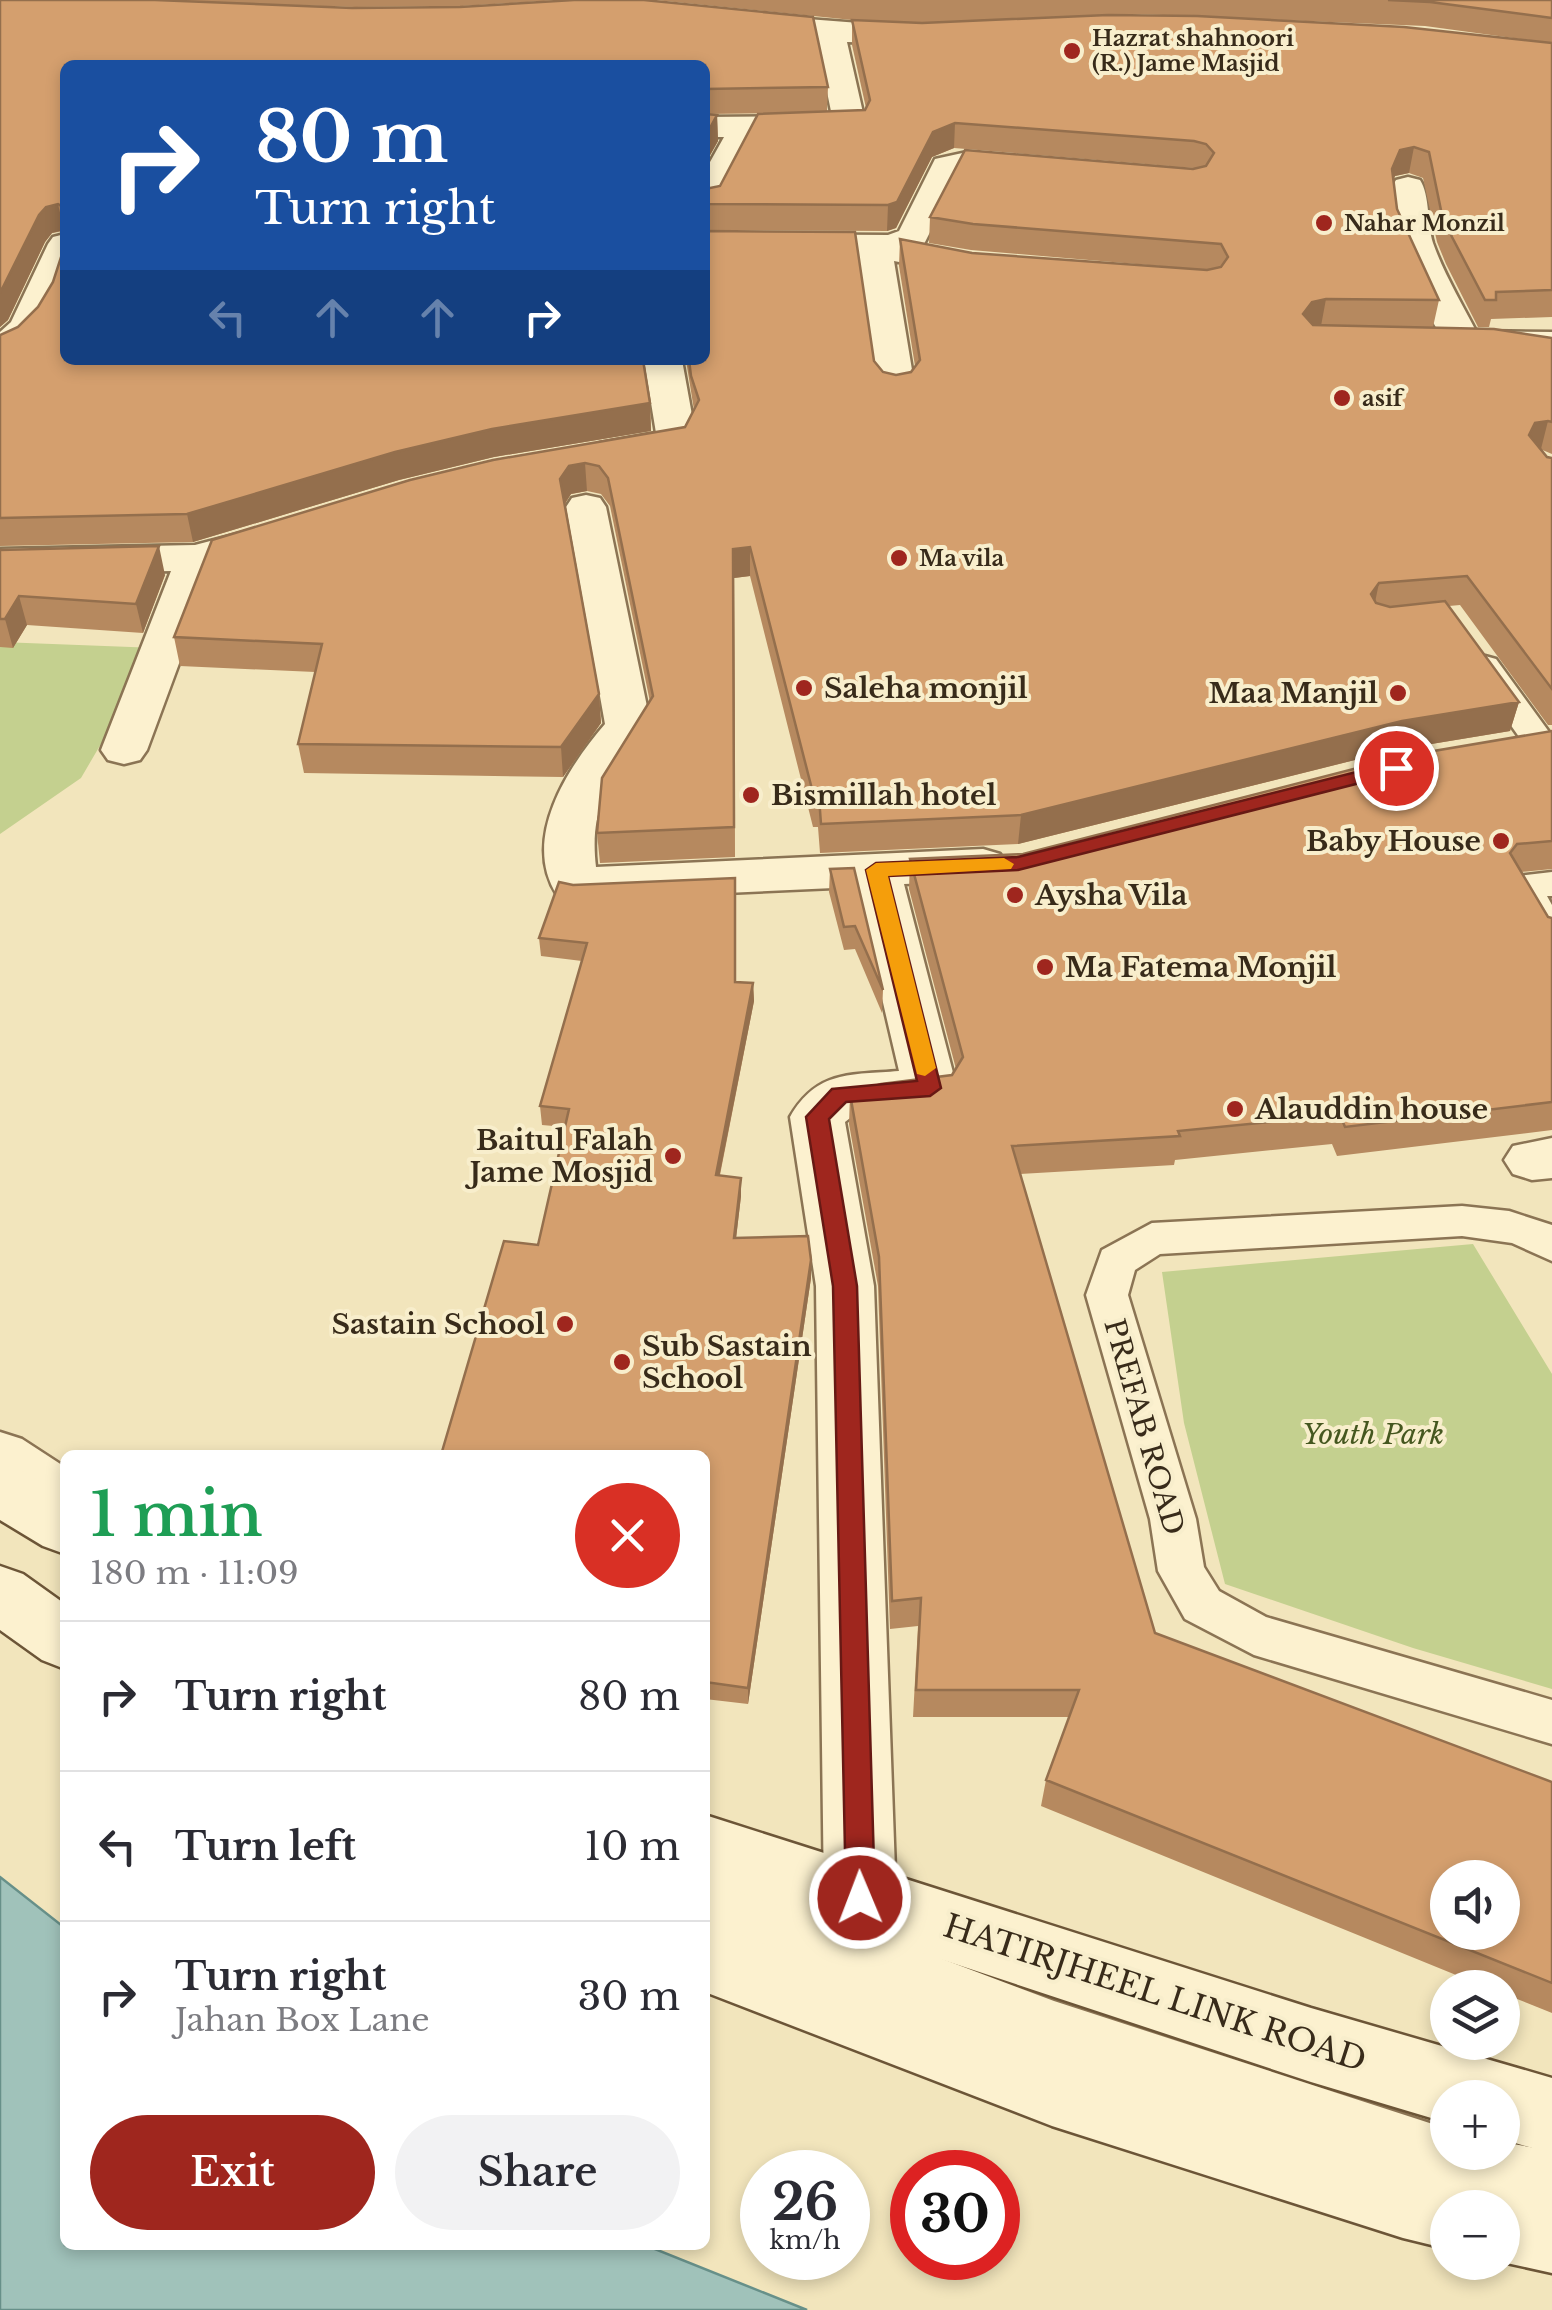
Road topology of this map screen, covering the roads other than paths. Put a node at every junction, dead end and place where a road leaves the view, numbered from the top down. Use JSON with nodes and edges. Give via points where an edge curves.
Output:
{"nodes":[{"id":1,"x":706,"y":18,"type":"edge"},
{"id":2,"x":825,"y":30,"type":"junction"},
{"id":3,"x":954,"y":34,"type":"edge"},
{"id":4,"x":710,"y":127,"type":"edge"},
{"id":5,"x":744,"y":129,"type":"junction"},
{"id":6,"x":1060,"y":170,"type":"edge"},
{"id":7,"x":1408,"y":187,"type":"edge"},
{"id":8,"x":710,"y":194,"type":"edge"},
{"id":9,"x":710,"y":244,"type":"edge"},
{"id":10,"x":882,"y":245,"type":"junction"},
{"id":11,"x":60,"y":255,"type":"edge"},
{"id":12,"x":1009,"y":268,"type":"edge"},
{"id":13,"x":1552,"y":343,"type":"edge"},
{"id":14,"x":0,"y":352,"type":"edge"},
{"id":15,"x":664,"y":365,"type":"edge"},
{"id":16,"x":896,"y":388,"type":"edge"},
{"id":17,"x":573,"y":458,"type":"edge"},
{"id":18,"x":586,"y":508,"type":"dead end"},
{"id":19,"x":312,"y":525,"type":"edge"},
{"id":20,"x":197,"y":558,"type":"junction"},
{"id":21,"x":0,"y":562,"type":"edge"},
{"id":22,"x":1471,"y":648,"type":"edge"},
{"id":23,"x":1546,"y":743,"type":"edge"},
{"id":24,"x":124,"y":750,"type":"dead end"},
{"id":25,"x":1487,"y":753,"type":"edge"},
{"id":26,"x":1018,"y":864,"type":"edge"},
{"id":27,"x":876,"y":870,"type":"junction"},
{"id":28,"x":1552,"y":884,"type":"edge"},
{"id":29,"x":1552,"y":934,"type":"edge"},
{"id":30,"x":1552,"y":1245,"type":"edge"},
{"id":31,"x":0,"y":1457,"type":"edge"},
{"id":32,"x":0,"y":1489,"type":"edge"},
{"id":33,"x":60,"y":1497,"type":"edge"},
{"id":34,"x":60,"y":1524,"type":"edge"},
{"id":35,"x":0,"y":1594,"type":"edge"},
{"id":36,"x":60,"y":1636,"type":"edge"},
{"id":37,"x":1552,"y":1722,"type":"edge"},
{"id":38,"x":710,"y":1850,"type":"edge"},
{"id":39,"x":710,"y":1894,"type":"edge"},
{"id":40,"x":860,"y":1898,"type":"junction"},
{"id":41,"x":710,"y":1959,"type":"edge"},
{"id":42,"x":1431,"y":2080,"type":"edge"},
{"id":43,"x":1520,"y":2106,"type":"edge"},
{"id":44,"x":1552,"y":2116,"type":"edge"},
{"id":45,"x":1552,"y":2190,"type":"edge"},
{"id":46,"x":1430,"y":2206,"type":"edge"},
{"id":47,"x":1520,"y":2226,"type":"edge"},
{"id":48,"x":1552,"y":2234,"type":"edge"}],
"edges":[{"from":1,"to":2,"type":"street"},
{"from":2,"to":3,"type":"street"},
{"from":2,"to":5,"type":"street","via":[[850,126]]},
{"from":4,"to":5,"type":"street"},
{"from":5,"to":8,"type":"street"},
{"from":6,"to":10,"type":"street","via":[[946,166],[913,238]]},
{"from":7,"to":13,"type":"street","via":[[1406,207],[1445,342]]},
{"from":9,"to":10,"type":"street"},
{"from":10,"to":12,"type":"street"},
{"from":10,"to":16,"type":"street"},
{"from":11,"to":14,"type":"street","via":[[27,327]]},
{"from":15,"to":17,"type":"street","via":[[676,437],[671,443]]},
{"from":18,"to":27,"type":"street","via":[[628,726],[574,800],[567,842],[574,884]]},
{"from":19,"to":20,"type":"street"},
{"from":20,"to":21,"type":"street"},
{"from":20,"to":24,"type":"street"},
{"from":22,"to":23,"type":"lane"},
{"from":23,"to":25,"type":"street"},
{"from":26,"to":27,"type":"street"},
{"from":27,"to":40,"type":"street","via":[[930,1088],[840,1095],[818,1117],[845,1286]]},
{"from":28,"to":29,"type":"lane","via":[[1522,885]]},
{"from":30,"to":37,"type":"lane","name":"PREFAB ROAD","via":[[1504,1224],[1462,1221],[1152,1240],[1117,1261],[1107,1294],[1173,1519],[1181,1571],[1202,1605],[1254,1634]]},
{"from":31,"to":33,"type":"street"},
{"from":32,"to":34,"type":"street"},
{"from":35,"to":36,"type":"street"},
{"from":38,"to":40,"type":"street","name":"HATIRJHEEL LINK ROAD"},
{"from":39,"to":45,"type":"street","via":[[780,1932],[1054,2038],[1467,2174]]},
{"from":40,"to":42,"type":"street","name":"HATIRJHEEL LINK ROAD"},
{"from":41,"to":46,"type":"street","via":[[1052,2088]]},
{"from":43,"to":44,"type":"street"},
{"from":47,"to":48,"type":"street"}]}
